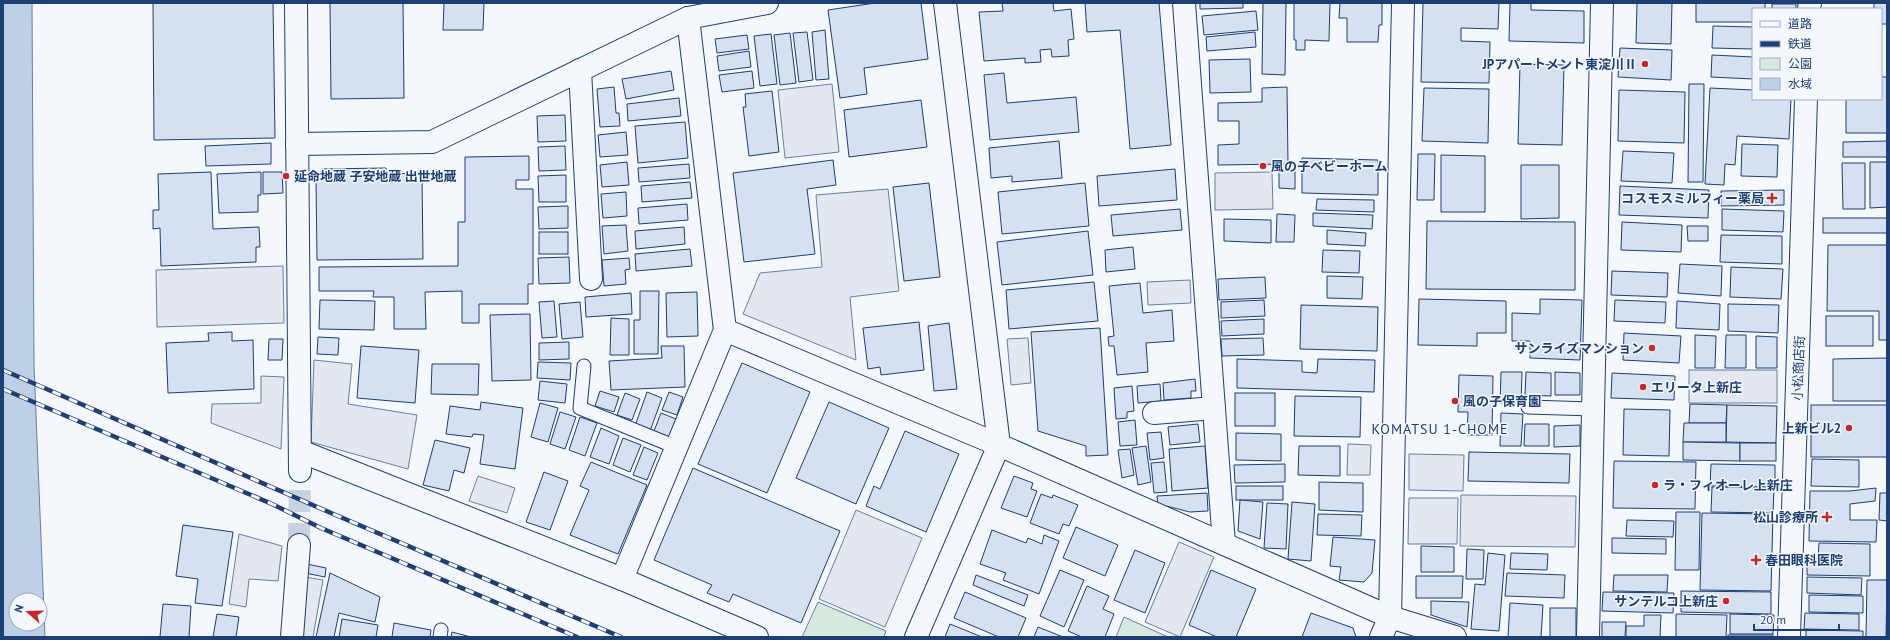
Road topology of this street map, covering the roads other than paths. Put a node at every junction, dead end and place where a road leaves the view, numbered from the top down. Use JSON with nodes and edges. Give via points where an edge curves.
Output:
{"nodes":[{"id":1,"x":296,"y":3,"type":"edge"},
{"id":2,"x":766,"y":3,"type":"edge"},
{"id":3,"x":945,"y":3,"type":"edge"},
{"id":4,"x":1184,"y":3,"type":"edge"},
{"id":5,"x":1402,"y":3,"type":"edge"},
{"id":6,"x":1602,"y":3,"type":"edge"},
{"id":7,"x":688,"y":18,"type":"junction"},
{"id":8,"x":580,"y":70,"type":"junction"},
{"id":9,"x":1806,"y":100,"type":"edge"},
{"id":10,"x":297,"y":144,"type":"junction"},
{"id":11,"x":591,"y":279,"type":"dead end"},
{"id":12,"x":725,"y":330,"type":"junction"},
{"id":13,"x":584,"y":366,"type":"dead end"},
{"id":14,"x":1528,"y":407,"type":"dead end"},
{"id":15,"x":1214,"y":408,"type":"junction"},
{"id":16,"x":1593,"y":409,"type":"junction"},
{"id":17,"x":1154,"y":413,"type":"dead end"},
{"id":18,"x":999,"y":445,"type":"junction"},
{"id":19,"x":676,"y":447,"type":"junction"},
{"id":20,"x":1224,"y":544,"type":"junction"},
{"id":21,"x":299,"y":545,"type":"tunnel mouth"},
{"id":22,"x":622,"y":579,"type":"junction"},
{"id":23,"x":1390,"y":617,"type":"junction"},
{"id":24,"x":292,"y":637,"type":"edge"},
{"id":25,"x":757,"y":637,"type":"edge"},
{"id":26,"x":916,"y":637,"type":"edge"},
{"id":27,"x":1381,"y":637,"type":"edge"},
{"id":28,"x":1456,"y":637,"type":"edge"},
{"id":29,"x":1588,"y":637,"type":"edge"},
{"id":30,"x":1789,"y":637,"type":"edge"}],
"edges":[{"from":1,"to":10,"type":"street"},
{"from":2,"to":7,"type":"street"},
{"from":3,"to":18,"type":"street"},
{"from":4,"to":15,"type":"street"},
{"from":5,"to":23,"type":"street"},
{"from":6,"to":16,"type":"street"},
{"from":7,"to":8,"type":"street"},
{"from":7,"to":12,"type":"street"},
{"from":8,"to":10,"type":"street","via":[[432,142]]},
{"from":8,"to":11,"type":"street"},
{"from":9,"to":30,"type":"street","name":"小松商店街"},
{"from":10,"to":22,"type":"street","via":[[300,461]]},
{"from":12,"to":18,"type":"street"},
{"from":12,"to":19,"type":"street"},
{"from":13,"to":19,"type":"lane","via":[[580,408]]},
{"from":14,"to":16,"type":"lane"},
{"from":15,"to":17,"type":"street"},
{"from":15,"to":20,"type":"street"},
{"from":16,"to":29,"type":"street"},
{"from":18,"to":20,"type":"street"},
{"from":18,"to":26,"type":"street"},
{"from":19,"to":22,"type":"street"},
{"from":20,"to":23,"type":"street"},
{"from":21,"to":24,"type":"street"},
{"from":22,"to":25,"type":"street"},
{"from":23,"to":27,"type":"street"},
{"from":23,"to":28,"type":"street"}]}
